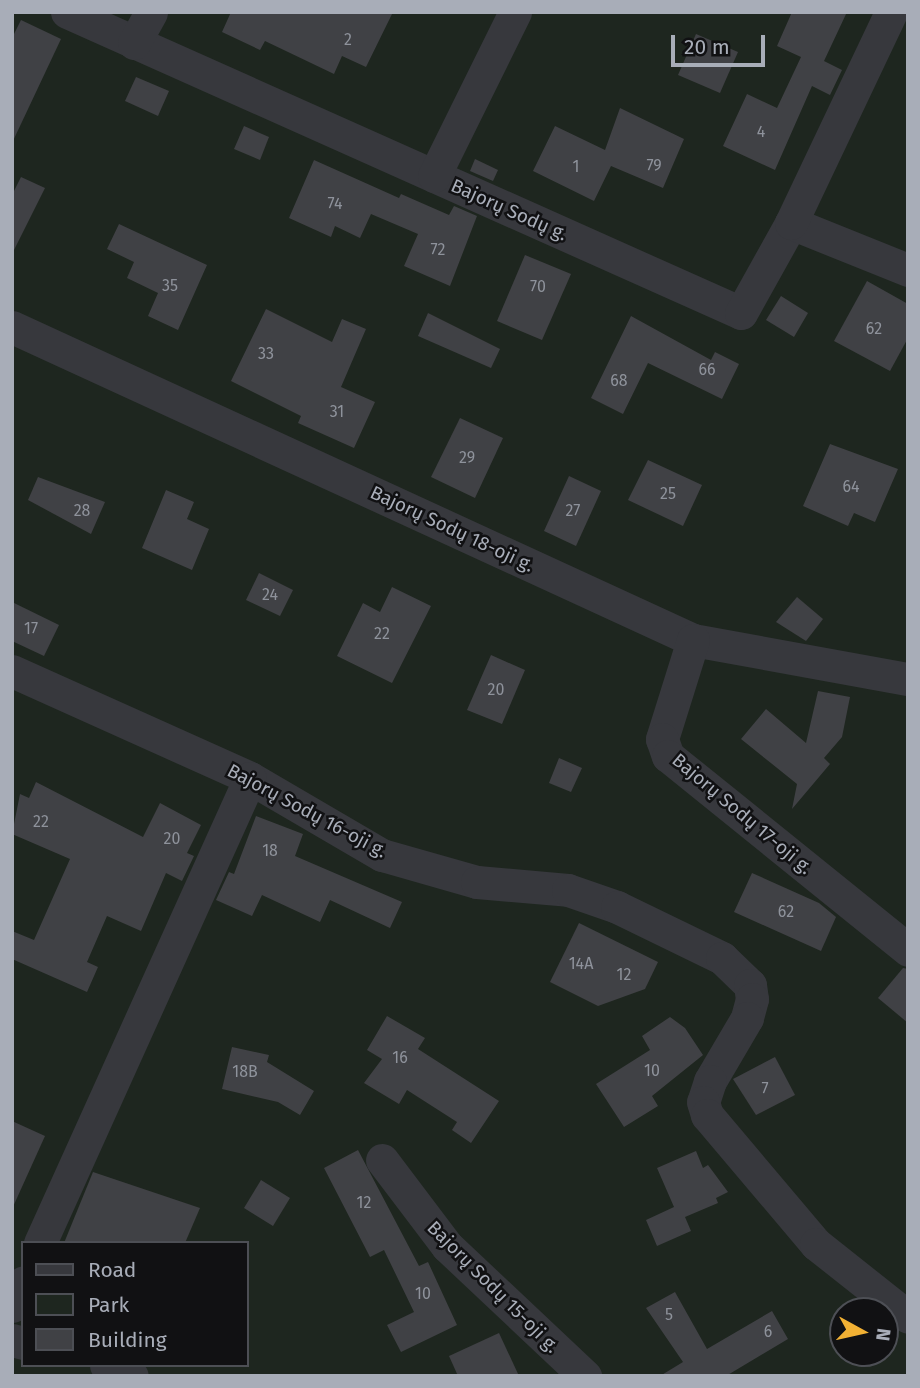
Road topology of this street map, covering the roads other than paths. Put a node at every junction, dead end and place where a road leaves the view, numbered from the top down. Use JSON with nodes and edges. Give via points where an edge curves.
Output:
{"nodes":[{"id":1,"x":67,"y":12,"type":"edge"},
{"id":2,"x":151,"y":12,"type":"edge"},
{"id":3,"x":515,"y":12,"type":"edge"},
{"id":4,"x":891,"y":12,"type":"edge"},
{"id":5,"x":134,"y":43,"type":"junction"},
{"id":6,"x":434,"y":176,"type":"junction"},
{"id":7,"x":791,"y":223,"type":"junction"},
{"id":8,"x":908,"y":270,"type":"edge"},
{"id":9,"x":12,"y":327,"type":"edge"},
{"id":10,"x":692,"y":640,"type":"junction"},
{"id":11,"x":12,"y":671,"type":"edge"},
{"id":12,"x":908,"y":679,"type":"edge"},
{"id":13,"x":250,"y":778,"type":"junction"},
{"id":14,"x":908,"y":950,"type":"edge"},
{"id":15,"x":382,"y":1160,"type":"dead end"},
{"id":16,"x":41,"y":1241,"type":"edge"},
{"id":17,"x":21,"y":1286,"type":"edge"},
{"id":18,"x":12,"y":1306,"type":"edge"},
{"id":19,"x":908,"y":1317,"type":"edge"},
{"id":20,"x":111,"y":1367,"type":"edge"},
{"id":21,"x":132,"y":1376,"type":"edge"},
{"id":22,"x":585,"y":1376,"type":"edge"}],
"edges":[{"from":1,"to":5,"type":"street","name":"Bajorų Sodų g."},
{"from":2,"to":5,"type":"street"},
{"from":3,"to":6,"type":"street"},
{"from":4,"to":7,"type":"street"},
{"from":5,"to":6,"type":"street","name":"Bajorų Sodų g."},
{"from":6,"to":7,"type":"street","name":"Bajorų Sodų g.","via":[[741,313]]},
{"from":7,"to":8,"type":"street"},
{"from":9,"to":10,"type":"street","name":"Bajorų Sodų 18-oji g."},
{"from":10,"to":12,"type":"street","name":"Bajorų Sodų 18-oji g."},
{"from":10,"to":14,"type":"street","name":"Bajorų Sodų 17-oji g.","via":[[662,739],[668,756]]},
{"from":11,"to":13,"type":"street","name":"Bajorų Sodų 16-oji g."},
{"from":13,"to":16,"type":"street"},
{"from":13,"to":19,"type":"street","name":"Bajorų Sodų 16-oji g.","via":[[382,855],[477,882],[568,890],[617,906],[740,971],[752,999],[747,1018],[710,1081],[703,1102],[707,1115],[816,1244]]},
{"from":15,"to":22,"type":"street","name":"Bajorų Sodų 15-oji g.","via":[[447,1246]]},
{"from":17,"to":18,"type":"street"},
{"from":20,"to":21,"type":"street"}]}
